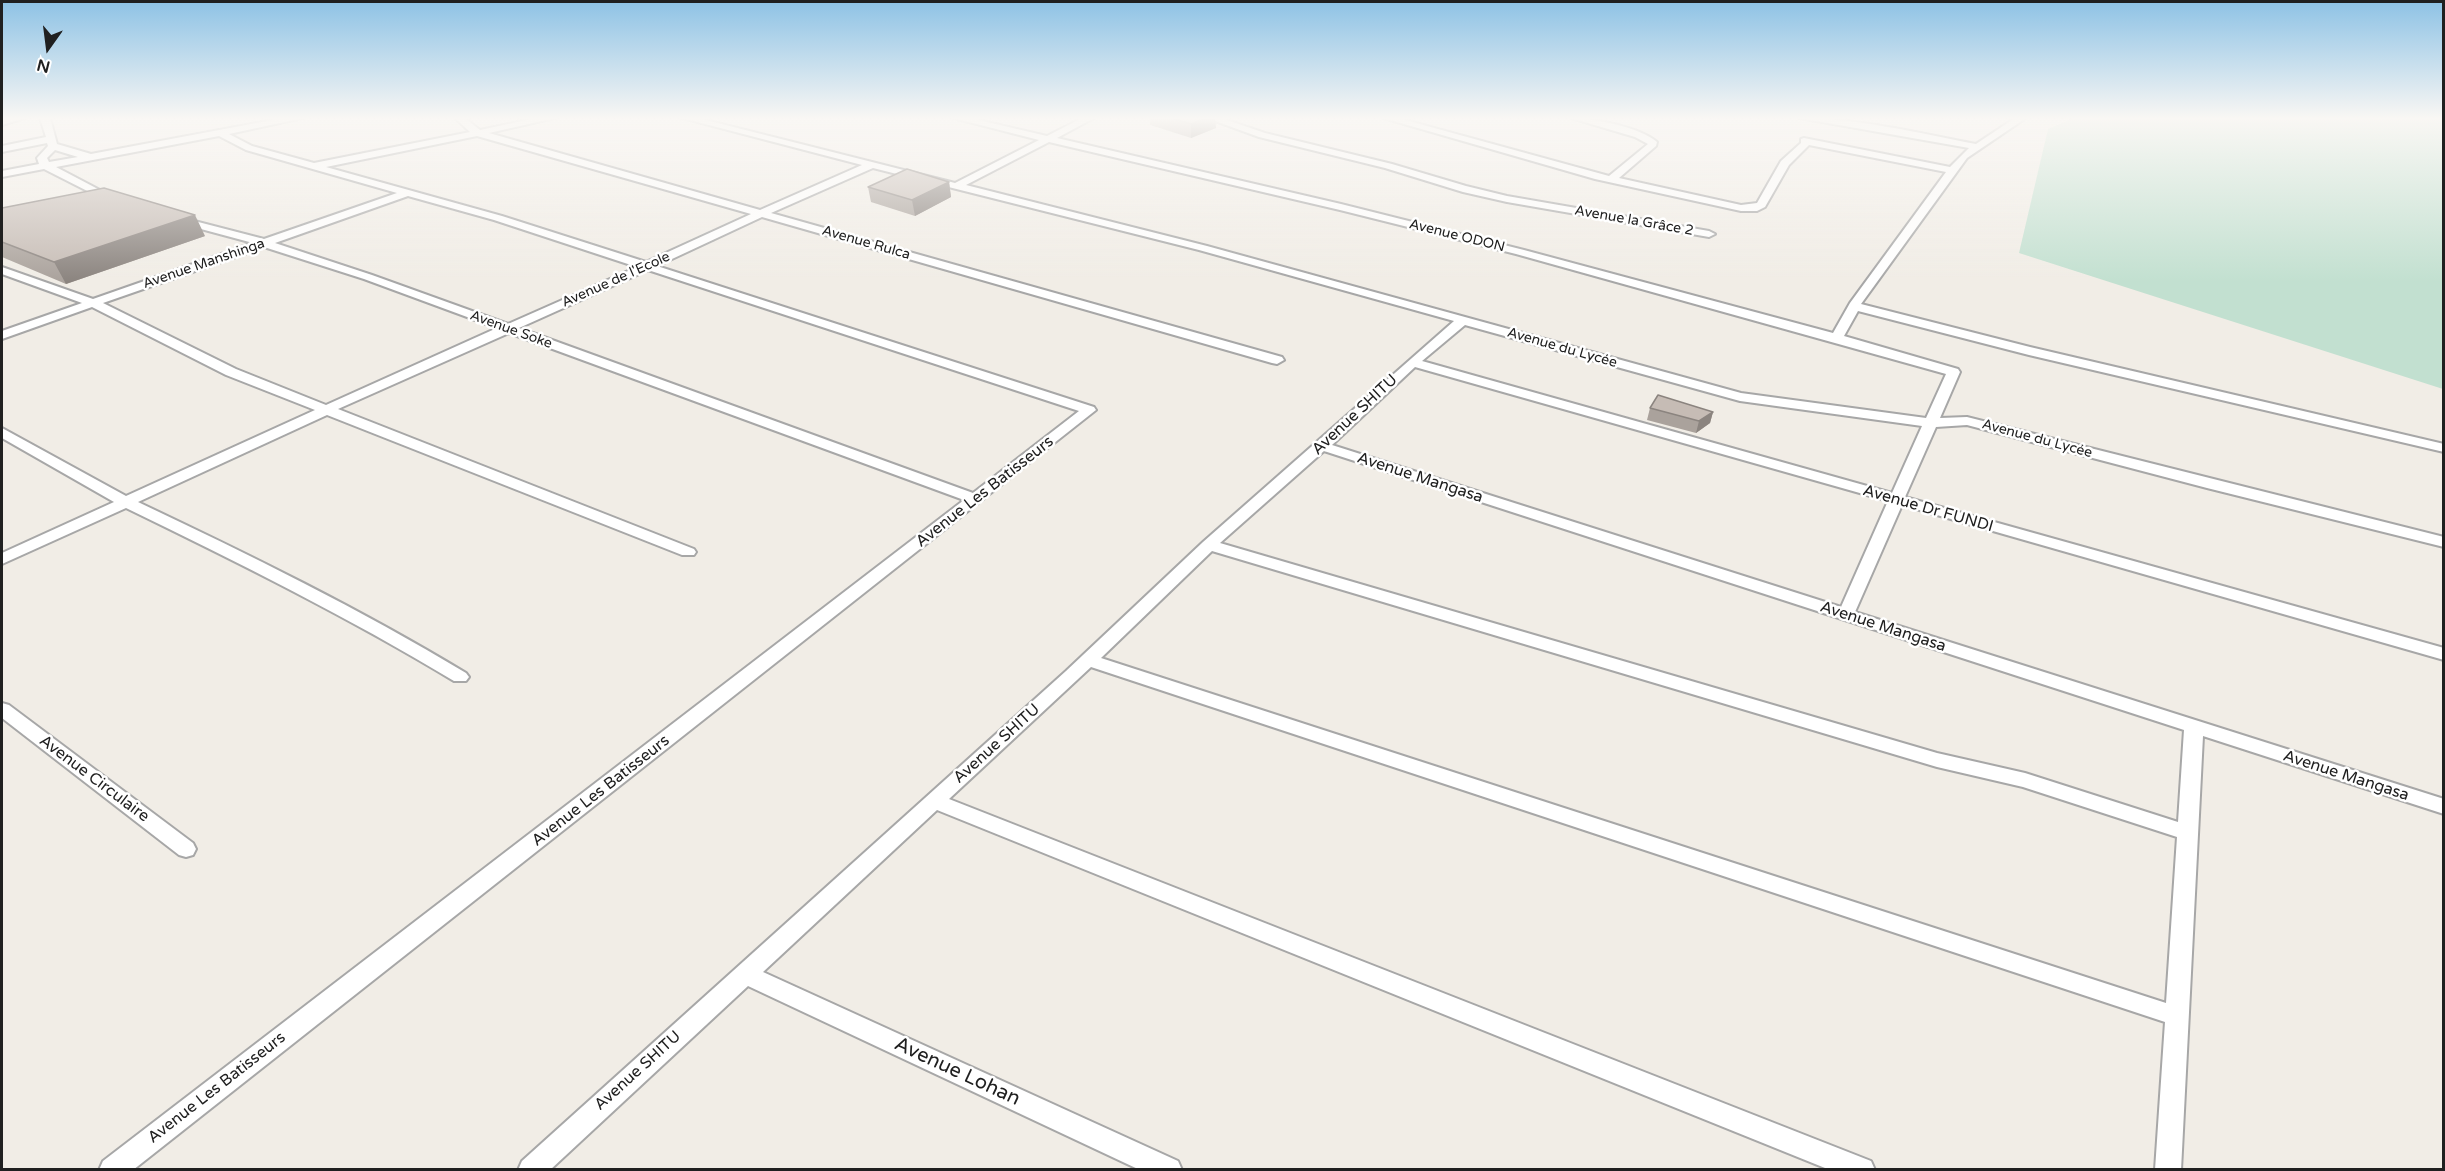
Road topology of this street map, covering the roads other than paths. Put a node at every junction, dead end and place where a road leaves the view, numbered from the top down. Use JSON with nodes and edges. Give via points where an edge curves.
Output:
{"nodes":[{"id":1,"x":64,"y":173,"type":"edge"},
{"id":2,"x":333,"y":173,"type":"edge"},
{"id":3,"x":618,"y":173,"type":"edge"},
{"id":4,"x":854,"y":173,"type":"edge"},
{"id":5,"x":903,"y":173,"type":"edge"},
{"id":6,"x":982,"y":173,"type":"edge"},
{"id":7,"x":1189,"y":173,"type":"edge"},
{"id":8,"x":1413,"y":173,"type":"edge"},
{"id":9,"x":1584,"y":173,"type":"edge"},
{"id":10,"x":1620,"y":173,"type":"edge"},
{"id":11,"x":1780,"y":173,"type":"edge"},
{"id":12,"x":1951,"y":173,"type":"edge"},
{"id":13,"x":1611,"y":180,"type":"junction"},
{"id":14,"x":956,"y":186,"type":"junction"},
{"id":15,"x":406,"y":193,"type":"junction"},
{"id":16,"x":122,"y":204,"type":"edge"},
{"id":17,"x":761,"y":213,"type":"junction"},
{"id":18,"x":165,"y":217,"type":"edge"},
{"id":19,"x":1709,"y":234,"type":"dead end"},
{"id":20,"x":265,"y":243,"type":"junction"},
{"id":21,"x":646,"y":267,"type":"junction"},
{"id":22,"x":2,"y":270,"type":"edge"},
{"id":23,"x":93,"y":303,"type":"junction"},
{"id":24,"x":1854,"y":306,"type":"junction"},
{"id":25,"x":1464,"y":319,"type":"junction"},
{"id":26,"x":505,"y":328,"type":"junction"},
{"id":27,"x":2,"y":335,"type":"edge"},
{"id":28,"x":1836,"y":339,"type":"junction"},
{"id":29,"x":1277,"y":360,"type":"dead end"},
{"id":30,"x":1413,"y":362,"type":"junction"},
{"id":31,"x":328,"y":409,"type":"junction"},
{"id":32,"x":1929,"y":423,"type":"junction"},
{"id":33,"x":2,"y":432,"type":"edge"},
{"id":34,"x":1322,"y":446,"type":"junction"},
{"id":35,"x":2444,"y":448,"type":"edge"},
{"id":36,"x":976,"y":500,"type":"junction"},
{"id":37,"x":1895,"y":500,"type":"junction"},
{"id":38,"x":126,"y":502,"type":"junction"},
{"id":39,"x":2444,"y":542,"type":"edge"},
{"id":40,"x":1209,"y":545,"type":"junction"},
{"id":41,"x":688,"y":552,"type":"dead end"},
{"id":42,"x":2,"y":559,"type":"edge"},
{"id":43,"x":1846,"y":614,"type":"junction"},
{"id":44,"x":2444,"y":654,"type":"edge"},
{"id":45,"x":1089,"y":660,"type":"junction"},
{"id":46,"x":460,"y":677,"type":"dead end"},
{"id":47,"x":2,"y":709,"type":"edge"},
{"id":48,"x":2194,"y":727,"type":"junction"},
{"id":49,"x":934,"y":801,"type":"junction"},
{"id":50,"x":2444,"y":807,"type":"edge"},
{"id":51,"x":2188,"y":833,"type":"junction"},
{"id":52,"x":186,"y":849,"type":"dead end"},
{"id":53,"x":745,"y":974,"type":"junction"},
{"id":54,"x":2177,"y":1016,"type":"junction"},
{"id":55,"x":112,"y":1170,"type":"edge"},
{"id":56,"x":531,"y":1170,"type":"edge"},
{"id":57,"x":1169,"y":1170,"type":"edge"},
{"id":58,"x":1862,"y":1170,"type":"edge"},
{"id":59,"x":2168,"y":1170,"type":"edge"}],
"edges":[{"from":1,"to":16,"type":"street","via":[[82,186]]},
{"from":2,"to":15,"type":"street"},
{"from":3,"to":17,"type":"street","name":"Avenue Rulca"},
{"from":4,"to":17,"type":"street","name":"Avenue de l'Ecole"},
{"from":5,"to":14,"type":"street","name":"Avenue du Lycée"},
{"from":6,"to":14,"type":"street"},
{"from":7,"to":28,"type":"street","name":"Avenue ODON","via":[[1520,252]]},
{"from":8,"to":19,"type":"street","name":"Avenue la Grâce 2","via":[[1485,194]]},
{"from":9,"to":13,"type":"street"},
{"from":10,"to":13,"type":"street"},
{"from":11,"to":13,"type":"street","via":[[1757,208]]},
{"from":12,"to":24,"type":"street"},
{"from":14,"to":25,"type":"street","name":"Avenue du Lycée"},
{"from":15,"to":20,"type":"street","name":"Avenue Manshinga"},
{"from":15,"to":21,"type":"street","via":[[498,218]]},
{"from":17,"to":21,"type":"street","name":"Avenue de l'Ecole"},
{"from":17,"to":29,"type":"street","name":"Avenue Rulca"},
{"from":18,"to":20,"type":"street","name":"Avenue Soke"},
{"from":20,"to":23,"type":"street","name":"Avenue Manshinga"},
{"from":20,"to":26,"type":"street","name":"Avenue Soke"},
{"from":21,"to":26,"type":"street","name":"Avenue de l'Ecole"},
{"from":21,"to":36,"type":"street","name":"Avenue Les Batisseurs","via":[[1089,410]]},
{"from":22,"to":23,"type":"street"},
{"from":23,"to":27,"type":"street","name":"Avenue Manshinga"},
{"from":23,"to":31,"type":"street","via":[[231,372]]},
{"from":24,"to":28,"type":"street"},
{"from":24,"to":35,"type":"street"},
{"from":25,"to":30,"type":"street","name":"Avenue SHITU"},
{"from":25,"to":32,"type":"street","name":"Avenue du Lycée","via":[[1740,397]]},
{"from":26,"to":31,"type":"street","name":"Avenue de l'Ecole"},
{"from":26,"to":36,"type":"street","name":"Avenue Soke"},
{"from":28,"to":32,"type":"street","name":"Avenue ODON","via":[[1953,372]]},
{"from":30,"to":34,"type":"street","name":"Avenue SHITU"},
{"from":30,"to":37,"type":"street","name":"Avenue Dr FUNDI"},
{"from":31,"to":38,"type":"street","name":"Avenue de l'Ecole"},
{"from":31,"to":41,"type":"street"},
{"from":32,"to":37,"type":"street"},
{"from":32,"to":39,"type":"street","name":"Avenue du Lycée","via":[[1966,421]]},
{"from":33,"to":38,"type":"street"},
{"from":34,"to":40,"type":"street","name":"Avenue SHITU"},
{"from":34,"to":43,"type":"street","name":"Avenue Mangasa"},
{"from":36,"to":55,"type":"street","name":"Avenue Les Batisseurs"},
{"from":37,"to":43,"type":"street"},
{"from":37,"to":44,"type":"street","name":"Avenue Dr FUNDI"},
{"from":38,"to":42,"type":"street","name":"Avenue de l'Ecole"},
{"from":38,"to":46,"type":"street","via":[[255,564],[392,636]]},
{"from":40,"to":45,"type":"street","name":"Avenue SHITU"},
{"from":40,"to":51,"type":"street","via":[[1937,760],[2025,780]]},
{"from":43,"to":48,"type":"street","name":"Avenue Mangasa"},
{"from":45,"to":49,"type":"street","name":"Avenue SHITU"},
{"from":45,"to":54,"type":"street"},
{"from":47,"to":52,"type":"street","name":"Avenue Circulaire"},
{"from":48,"to":50,"type":"street","name":"Avenue Mangasa"},
{"from":48,"to":51,"type":"street"},
{"from":49,"to":53,"type":"street","name":"Avenue SHITU"},
{"from":49,"to":58,"type":"street"},
{"from":51,"to":54,"type":"street"},
{"from":53,"to":56,"type":"street","name":"Avenue SHITU"},
{"from":53,"to":57,"type":"street","name":"Avenue Lohan"},
{"from":54,"to":59,"type":"street"}]}
